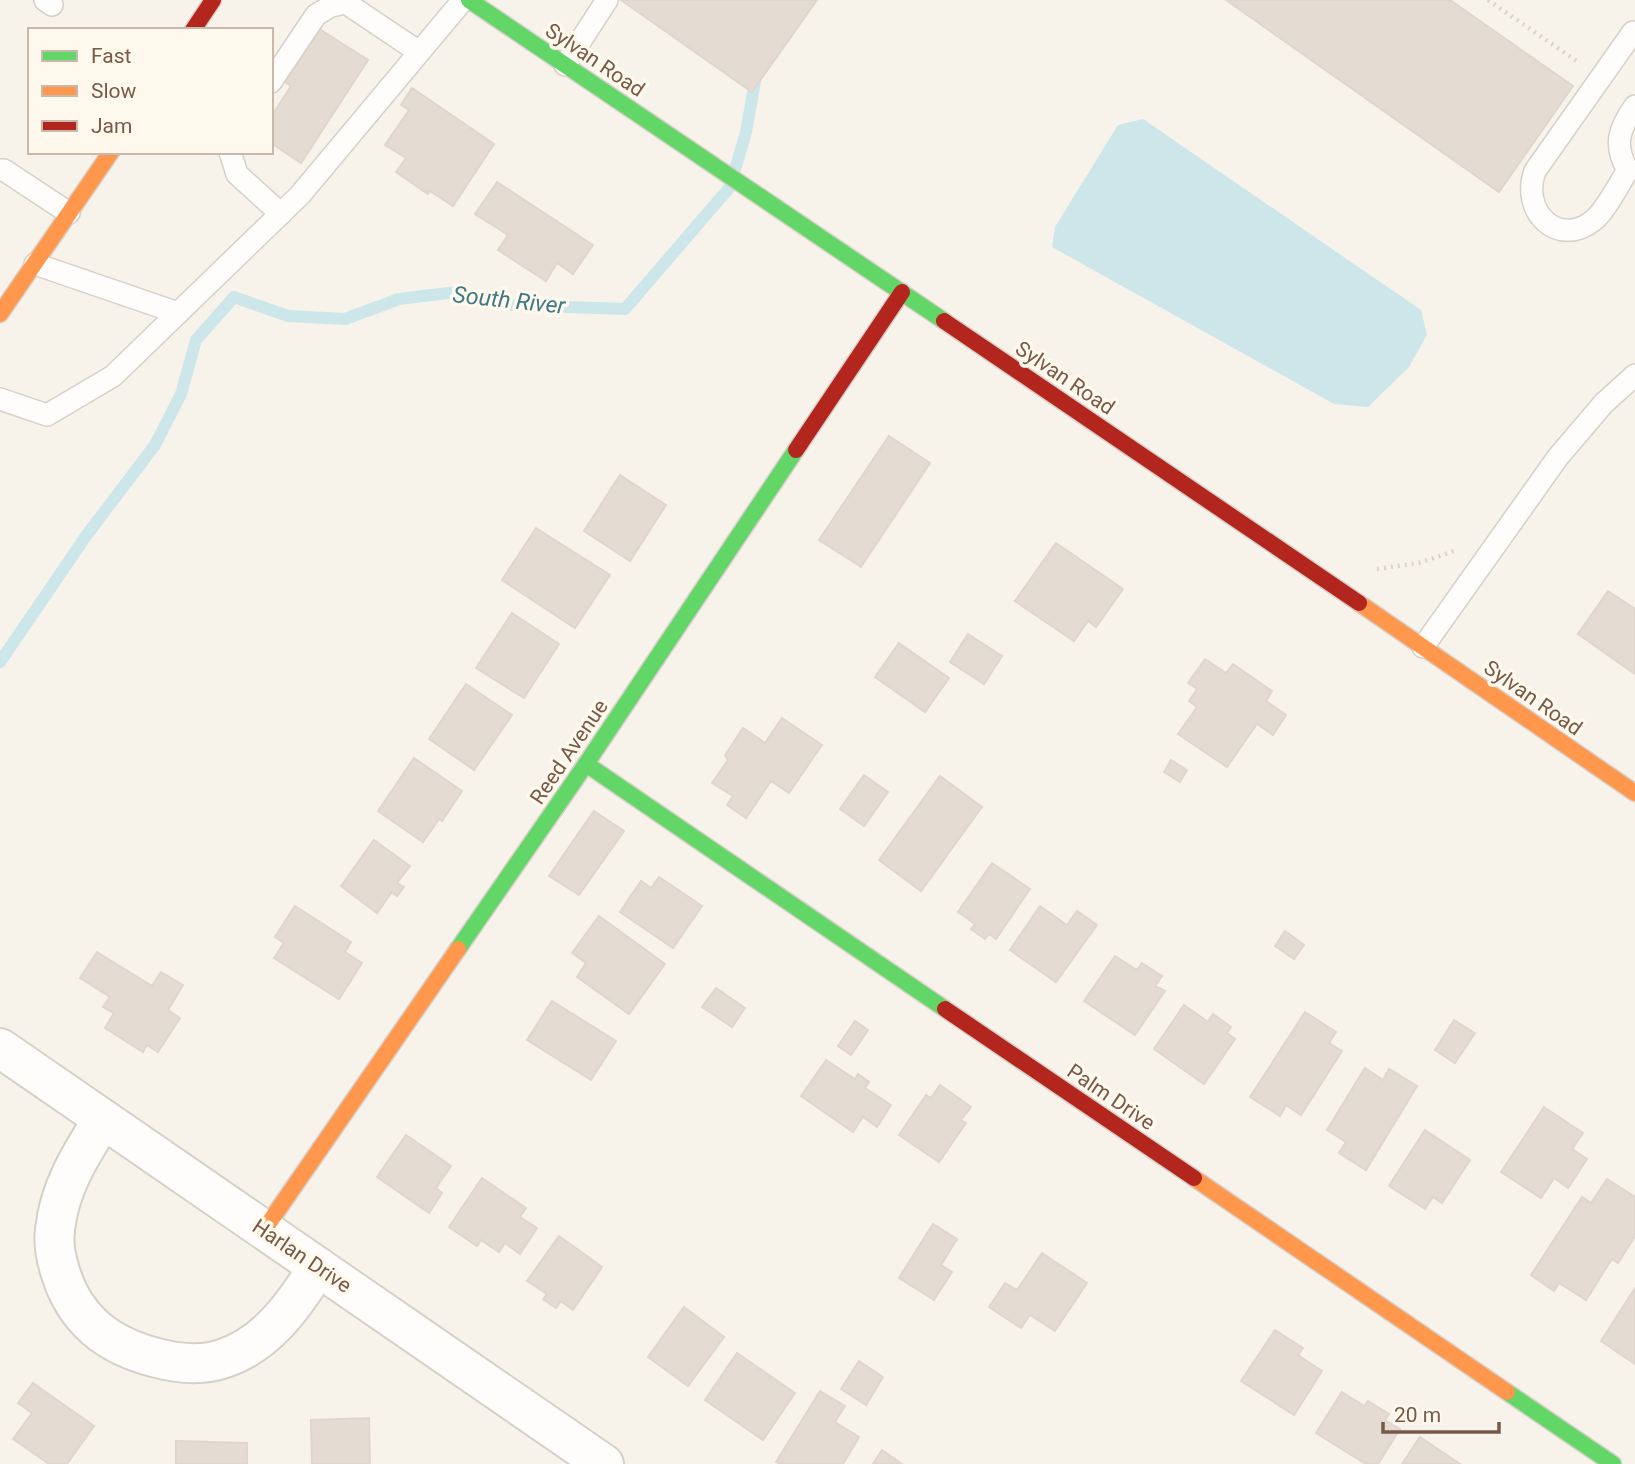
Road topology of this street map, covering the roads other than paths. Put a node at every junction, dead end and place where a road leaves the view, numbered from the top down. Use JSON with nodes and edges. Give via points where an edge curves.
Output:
{"nodes":[{"id":1,"x":213,"y":0,"type":"edge"},
{"id":2,"x":463,"y":0,"type":"edge"},
{"id":3,"x":469,"y":0,"type":"edge"},
{"id":4,"x":607,"y":0,"type":"edge"},
{"id":5,"x":194,"y":28,"type":"edge"},
{"id":6,"x":1633,"y":32,"type":"dead end"},
{"id":7,"x":419,"y":52,"type":"junction"},
{"id":8,"x":565,"y":65,"type":"junction"},
{"id":9,"x":273,"y":79,"type":"edge"},
{"id":10,"x":1635,"y":106,"type":"edge"},
{"id":11,"x":110,"y":154,"type":"edge"},
{"id":12,"x":231,"y":154,"type":"edge"},
{"id":13,"x":0,"y":170,"type":"edge"},
{"id":14,"x":69,"y":213,"type":"junction"},
{"id":15,"x":281,"y":214,"type":"junction"},
{"id":16,"x":35,"y":264,"type":"junction"},
{"id":17,"x":902,"y":292,"type":"junction"},
{"id":18,"x":2,"y":305,"type":"edge"},
{"id":19,"x":178,"y":313,"type":"junction"},
{"id":20,"x":1635,"y":374,"type":"edge"},
{"id":21,"x":0,"y":399,"type":"edge"},
{"id":22,"x":1423,"y":647,"type":"junction"},
{"id":23,"x":586,"y":764,"type":"junction"},
{"id":24,"x":1635,"y":793,"type":"edge"},
{"id":25,"x":0,"y":1048,"type":"edge"},
{"id":26,"x":103,"y":1119,"type":"junction"},
{"id":27,"x":264,"y":1230,"type":"junction"},
{"id":28,"x":318,"y":1267,"type":"junction"},
{"id":29,"x":604,"y":1464,"type":"edge"},
{"id":30,"x":1613,"y":1464,"type":"edge"}],
"edges":[{"from":1,"to":5,"type":"street"},
{"from":2,"to":7,"type":"lane"},
{"from":3,"to":8,"type":"street","name":"Sylvan Road"},
{"from":4,"to":8,"type":"lane"},
{"from":6,"to":10,"type":"lane","via":[[1535,171],[1531,199],[1546,222],[1572,229],[1596,219],[1628,170],[1618,144],[1620,129]]},
{"from":7,"to":9,"type":"lane","via":[[346,4],[338,5],[316,15]]},
{"from":7,"to":15,"type":"lane"},
{"from":8,"to":17,"type":"street","name":"Sylvan Road"},
{"from":11,"to":14,"type":"street"},
{"from":12,"to":15,"type":"lane","via":[[237,174]]},
{"from":13,"to":14,"type":"lane"},
{"from":14,"to":16,"type":"street"},
{"from":15,"to":19,"type":"lane"},
{"from":16,"to":18,"type":"street"},
{"from":16,"to":19,"type":"lane"},
{"from":17,"to":22,"type":"street","name":"Sylvan Road"},
{"from":17,"to":23,"type":"street","name":"Reed Avenue"},
{"from":19,"to":21,"type":"lane","via":[[113,376],[47,415]]},
{"from":20,"to":22,"type":"lane","via":[[1558,457]]},
{"from":22,"to":24,"type":"street","name":"Sylvan Road"},
{"from":23,"to":27,"type":"street","name":"Reed Avenue"},
{"from":23,"to":30,"type":"street","name":"Palm Drive"},
{"from":25,"to":26,"type":"street","name":"Harlan Drive"},
{"from":26,"to":27,"type":"street","name":"Harlan Drive"},
{"from":26,"to":28,"type":"street","via":[[76,1162],[54,1231],[56,1258],[67,1293],[102,1335],[135,1352],[167,1361],[200,1364],[225,1358],[255,1343],[275,1325]]},
{"from":27,"to":28,"type":"street","name":"Harlan Drive"},
{"from":28,"to":29,"type":"street","name":"Harlan Drive"}]}
